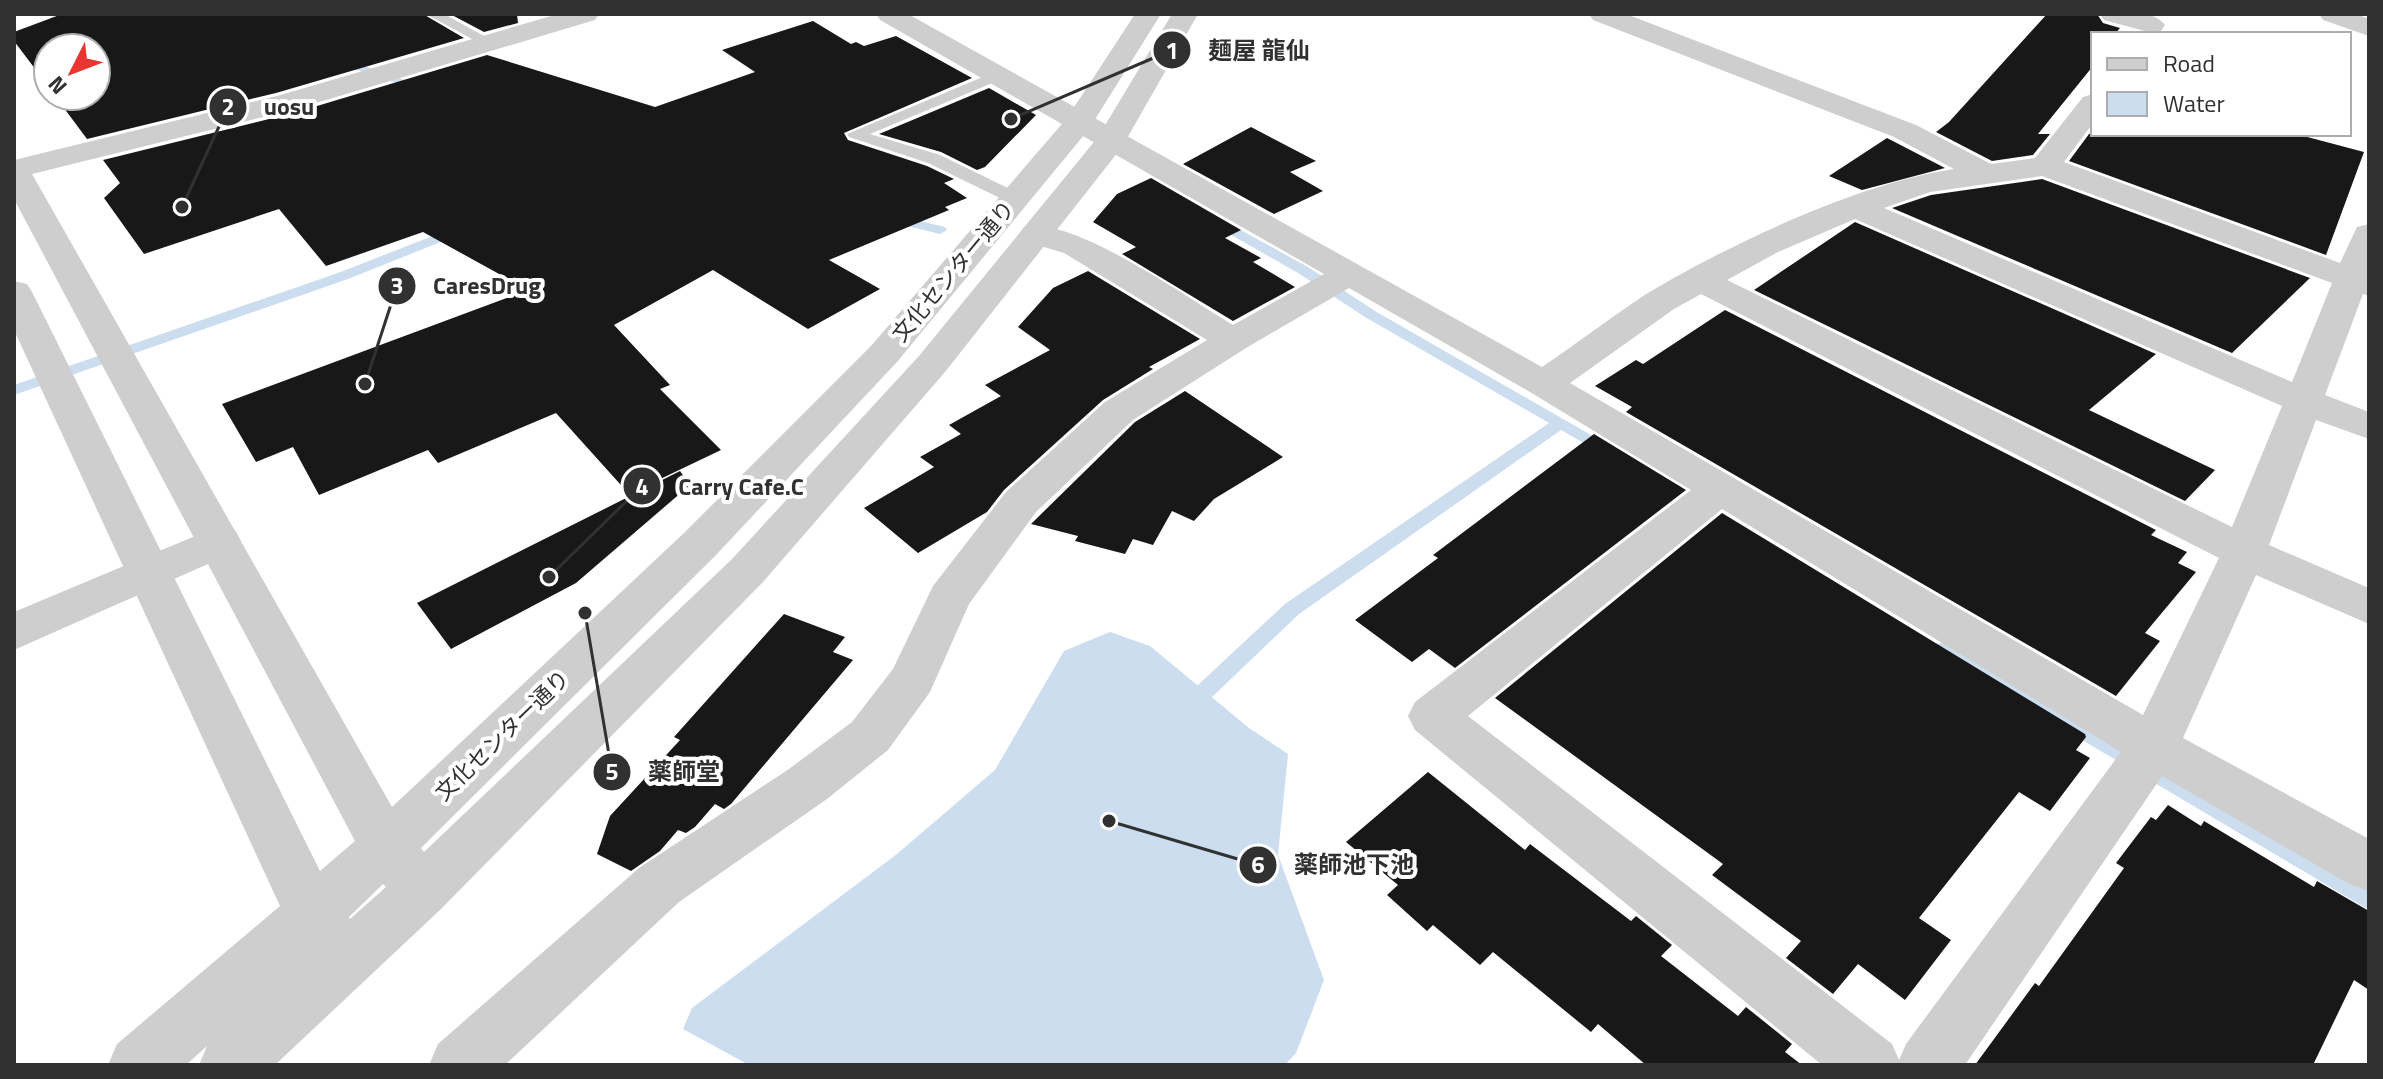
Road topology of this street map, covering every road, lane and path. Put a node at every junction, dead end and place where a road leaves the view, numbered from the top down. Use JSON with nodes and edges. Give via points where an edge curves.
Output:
{"nodes":[{"id":1,"x":433,"y":14,"type":"edge"},
{"id":2,"x":586,"y":14,"type":"edge"},
{"id":3,"x":889,"y":14,"type":"edge"},
{"id":4,"x":1148,"y":14,"type":"edge"},
{"id":5,"x":1185,"y":14,"type":"edge"},
{"id":6,"x":1602,"y":14,"type":"edge"},
{"id":7,"x":2113,"y":14,"type":"edge"},
{"id":8,"x":2332,"y":14,"type":"edge"},
{"id":9,"x":2153,"y":24,"type":"edge"},
{"id":10,"x":2369,"y":28,"type":"edge"},
{"id":11,"x":490,"y":43,"type":"junction"},
{"id":12,"x":997,"y":76,"type":"junction"},
{"id":13,"x":2091,"y":106,"type":"edge"},
{"id":14,"x":1095,"y":132,"type":"junction"},
{"id":15,"x":2045,"y":166,"type":"junction"},
{"id":16,"x":14,"y":170,"type":"edge"},
{"id":17,"x":1984,"y":173,"type":"junction"},
{"id":18,"x":1855,"y":207,"type":"junction"},
{"id":19,"x":1025,"y":216,"type":"junction"},
{"id":20,"x":2369,"y":234,"type":"edge"},
{"id":21,"x":1698,"y":279,"type":"junction"},
{"id":22,"x":2360,"y":282,"type":"edge"},
{"id":23,"x":1333,"y":283,"type":"junction"},
{"id":24,"x":14,"y":292,"type":"edge"},
{"id":25,"x":1233,"y":340,"type":"junction"},
{"id":26,"x":1544,"y":384,"type":"junction"},
{"id":27,"x":2303,"y":401,"type":"junction"},
{"id":28,"x":2369,"y":426,"type":"edge"},
{"id":29,"x":1709,"y":498,"type":"junction"},
{"id":30,"x":219,"y":541,"type":"junction"},
{"id":31,"x":2244,"y":552,"type":"junction"},
{"id":32,"x":147,"y":574,"type":"junction"},
{"id":33,"x":2369,"y":607,"type":"edge"},
{"id":34,"x":14,"y":632,"type":"edge"},
{"id":35,"x":2145,"y":759,"type":"junction"},
{"id":36,"x":386,"y":847,"type":"junction"},
{"id":37,"x":2369,"y":867,"type":"edge"},
{"id":38,"x":421,"y":891,"type":"junction"},
{"id":39,"x":313,"y":915,"type":"junction"},
{"id":40,"x":347,"y":960,"type":"junction"},
{"id":41,"x":229,"y":989,"type":"junction"},
{"id":42,"x":255,"y":1057,"type":"edge"},
{"id":43,"x":139,"y":1065,"type":"edge"},
{"id":44,"x":460,"y":1065,"type":"edge"},
{"id":45,"x":1870,"y":1065,"type":"edge"},
{"id":46,"x":1928,"y":1065,"type":"edge"}],
"edges":[{"from":1,"to":11,"type":"lane"},
{"from":2,"to":11,"type":"street"},
{"from":3,"to":12,"type":"street"},
{"from":4,"to":14,"type":"street","name":"文化センター通り"},
{"from":5,"to":14,"type":"street","name":"文化センター通り"},
{"from":6,"to":17,"type":"street","via":[[1905,131]]},
{"from":7,"to":9,"type":"street"},
{"from":8,"to":10,"type":"street"},
{"from":11,"to":16,"type":"street","via":[[286,103]]},
{"from":12,"to":14,"type":"street"},
{"from":12,"to":19,"type":"lane","via":[[855,134],[934,159]]},
{"from":13,"to":15,"type":"street"},
{"from":14,"to":19,"type":"street","name":"文化センター通り"},
{"from":14,"to":23,"type":"street"},
{"from":15,"to":17,"type":"street"},
{"from":15,"to":22,"type":"street"},
{"from":16,"to":30,"type":"street"},
{"from":17,"to":18,"type":"street","via":[[1925,183]]},
{"from":18,"to":21,"type":"street"},
{"from":18,"to":27,"type":"street"},
{"from":19,"to":25,"type":"street"},
{"from":19,"to":36,"type":"street","name":"文化センター通り","via":[[700,544]]},
{"from":19,"to":38,"type":"street","name":"文化センター通り","via":[[932,364],[747,571]]},
{"from":20,"to":22,"type":"street"},
{"from":21,"to":26,"type":"street"},
{"from":21,"to":31,"type":"street"},
{"from":22,"to":27,"type":"street"},
{"from":23,"to":25,"type":"street"},
{"from":23,"to":26,"type":"street"},
{"from":24,"to":32,"type":"street"},
{"from":25,"to":44,"type":"street","via":[[1119,411],[1021,502],[949,598],[913,679],[870,736],[659,885]]},
{"from":26,"to":29,"type":"street"},
{"from":27,"to":28,"type":"street"},
{"from":27,"to":31,"type":"street"},
{"from":29,"to":35,"type":"street"},
{"from":29,"to":45,"type":"street","via":[[1433,716]]},
{"from":30,"to":32,"type":"street"},
{"from":30,"to":36,"type":"street"},
{"from":31,"to":33,"type":"street"},
{"from":31,"to":35,"type":"street"},
{"from":32,"to":34,"type":"street"},
{"from":32,"to":39,"type":"street"},
{"from":35,"to":37,"type":"street"},
{"from":35,"to":46,"type":"street"},
{"from":36,"to":38,"type":"street"},
{"from":36,"to":39,"type":"street","name":"文化センター通り"},
{"from":38,"to":40,"type":"street","name":"文化センター通り"},
{"from":39,"to":40,"type":"street"},
{"from":39,"to":41,"type":"street","name":"文化センター通り"},
{"from":40,"to":42,"type":"street","name":"文化センター通り"},
{"from":41,"to":42,"type":"street"},
{"from":41,"to":43,"type":"street","name":"文化センター通り"}]}
